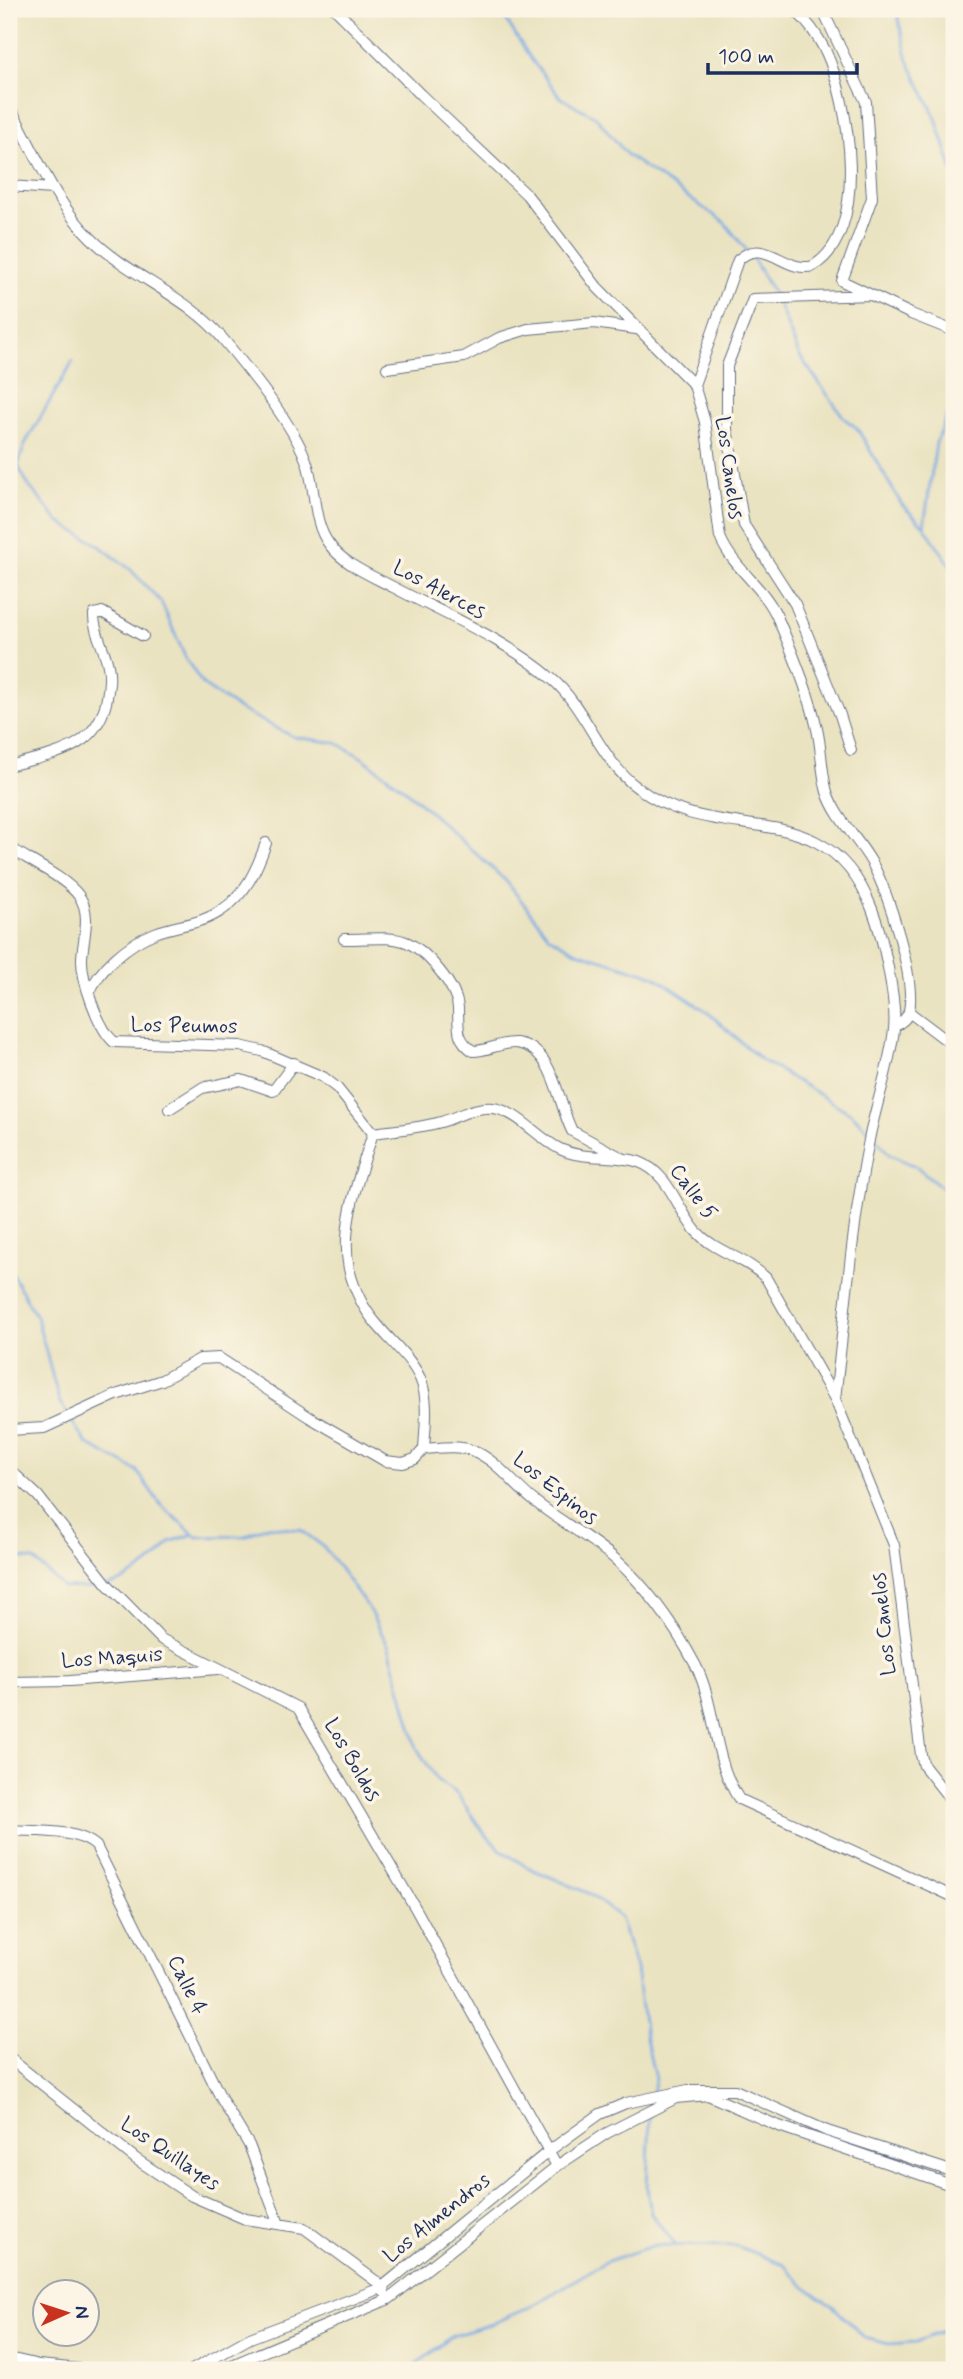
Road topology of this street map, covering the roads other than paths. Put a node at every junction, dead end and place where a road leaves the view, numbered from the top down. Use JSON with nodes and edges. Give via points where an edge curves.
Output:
{"nodes":[{"id":1,"x":335,"y":9,"type":"edge"},
{"id":2,"x":794,"y":9,"type":"edge"},
{"id":3,"x":822,"y":9,"type":"edge"},
{"id":4,"x":9,"y":106,"type":"edge"},
{"id":5,"x":9,"y":186,"type":"edge"},
{"id":6,"x":53,"y":189,"type":"junction"},
{"id":7,"x":871,"y":295,"type":"junction"},
{"id":8,"x":636,"y":329,"type":"junction"},
{"id":9,"x":954,"y":331,"type":"edge"},
{"id":10,"x":387,"y":368,"type":"dead end"},
{"id":11,"x":695,"y":385,"type":"junction"},
{"id":12,"x":143,"y":636,"type":"dead end"},
{"id":13,"x":850,"y":750,"type":"dead end"},
{"id":14,"x":9,"y":766,"type":"edge"},
{"id":15,"x":9,"y":838,"type":"edge"},
{"id":16,"x":266,"y":843,"type":"dead end"},
{"id":17,"x":9,"y":847,"type":"edge"},
{"id":18,"x":23,"y":857,"type":"junction"},
{"id":19,"x":344,"y":939,"type":"dead end"},
{"id":20,"x":89,"y":994,"type":"junction"},
{"id":21,"x":909,"y":1012,"type":"junction"},
{"id":22,"x":895,"y":1026,"type":"junction"},
{"id":23,"x":954,"y":1046,"type":"edge"},
{"id":24,"x":294,"y":1063,"type":"junction"},
{"id":25,"x":169,"y":1109,"type":"dead end"},
{"id":26,"x":373,"y":1133,"type":"junction"},
{"id":27,"x":624,"y":1159,"type":"junction"},
{"id":28,"x":835,"y":1399,"type":"junction"},
{"id":29,"x":9,"y":1430,"type":"edge"},
{"id":30,"x":424,"y":1449,"type":"junction"},
{"id":31,"x":9,"y":1469,"type":"edge"},
{"id":32,"x":218,"y":1669,"type":"junction"},
{"id":33,"x":9,"y":1682,"type":"edge"},
{"id":34,"x":954,"y":1804,"type":"edge"},
{"id":35,"x":9,"y":1830,"type":"edge"},
{"id":36,"x":954,"y":1897,"type":"edge"},
{"id":37,"x":9,"y":2058,"type":"edge"},
{"id":38,"x":698,"y":2092,"type":"junction"},
{"id":39,"x":549,"y":2151,"type":"junction"},
{"id":40,"x":557,"y":2166,"type":"junction"},
{"id":41,"x":954,"y":2172,"type":"edge"},
{"id":42,"x":954,"y":2186,"type":"edge"},
{"id":43,"x":279,"y":2224,"type":"junction"},
{"id":44,"x":381,"y":2288,"type":"junction"},
{"id":45,"x":389,"y":2299,"type":"junction"},
{"id":46,"x":9,"y":2358,"type":"edge"},
{"id":47,"x":90,"y":2370,"type":"edge"},
{"id":48,"x":192,"y":2370,"type":"edge"},
{"id":49,"x":220,"y":2370,"type":"edge"}],
"edges":[{"from":1,"to":8,"type":"street","via":[[527,195],[597,287]]},
{"from":2,"to":11,"type":"street","via":[[827,54],[846,125],[850,170],[843,217],[833,247],[813,266],[795,267],[760,251],[738,260]]},
{"from":3,"to":7,"type":"street","via":[[866,102],[872,198],[842,281]]},
{"from":4,"to":6,"type":"street","name":"Los Alerces"},
{"from":5,"to":6,"type":"street"},
{"from":6,"to":22,"type":"street","name":"Los Alerces","via":[[93,240],[218,333],[237,356],[305,456],[325,540],[336,552],[553,680],[638,789],[709,819],[789,830],[818,839],[840,858],[858,879],[873,912],[887,963]]},
{"from":7,"to":9,"type":"street"},
{"from":7,"to":13,"type":"street","via":[[753,299],[727,366],[727,429],[744,525],[795,604],[841,715]]},
{"from":8,"to":10,"type":"street","via":[[594,323],[527,329],[464,357]]},
{"from":8,"to":11,"type":"street"},
{"from":11,"to":21,"type":"street","name":"Los Canelos","via":[[705,422],[720,537],[727,555],[777,616],[817,727],[827,792],[839,818],[855,834],[874,866],[893,917],[905,959]]},
{"from":12,"to":14,"type":"street","via":[[102,612],[94,614],[109,668],[100,722],[68,751]]},
{"from":15,"to":18,"type":"street"},
{"from":16,"to":20,"type":"street","via":[[257,870],[224,909],[203,922],[154,933],[102,970]]},
{"from":17,"to":18,"type":"street","name":"Los Peumos"},
{"from":18,"to":20,"type":"street","name":"Los Peumos","via":[[70,887],[85,908],[82,974]]},
{"from":19,"to":27,"type":"street","via":[[401,939],[419,947],[455,995],[457,1029],[465,1045],[473,1051],[514,1043],[533,1048],[546,1061],[572,1131]]},
{"from":20,"to":24,"type":"street","name":"Los Peumos","via":[[109,1037],[119,1044],[240,1046]]},
{"from":21,"to":22,"type":"street"},
{"from":21,"to":23,"type":"street"},
{"from":22,"to":28,"type":"street","via":[[868,1141]]},
{"from":24,"to":25,"type":"street","via":[[273,1091],[241,1080],[202,1088]]},
{"from":24,"to":26,"type":"street","name":"Los Peumos","via":[[337,1088]]},
{"from":26,"to":27,"type":"street","name":"Calle 5","via":[[490,1108],[507,1111],[562,1150]]},
{"from":26,"to":30,"type":"street","via":[[349,1223],[349,1267],[358,1296],[412,1364],[424,1389]]},
{"from":27,"to":28,"type":"street","name":"Calle 5","via":[[653,1170],[694,1229],[711,1245],[755,1267],[766,1278]]},
{"from":28,"to":34,"type":"street","name":"Los Canelos","via":[[894,1545],[921,1755]]},
{"from":29,"to":30,"type":"street","name":"Los Espinos","via":[[44,1428],[162,1380],[200,1359],[219,1358],[309,1418],[385,1461],[415,1460]]},
{"from":30,"to":36,"type":"street","name":"Los Espinos","via":[[472,1450],[564,1525],[614,1558],[648,1593],[696,1666],[726,1780],[739,1799]]},
{"from":31,"to":32,"type":"street","name":"Los Boldos","via":[[38,1496],[145,1626]]},
{"from":32,"to":33,"type":"street","name":"Los Maquis"},
{"from":32,"to":39,"type":"street","name":"Los Boldos","via":[[284,1699],[298,1708],[310,1725]]},
{"from":35,"to":43,"type":"street","name":"Calle 4","via":[[76,1836],[96,1846],[222,2100],[249,2145]]},
{"from":37,"to":43,"type":"street","name":"Los Quillayes","via":[[136,2159],[192,2196],[245,2219]]},
{"from":38,"to":39,"type":"street","name":"Los Almendros","via":[[626,2103],[600,2114]]},
{"from":38,"to":40,"type":"street","name":"Los Almendros","via":[[607,2133]]},
{"from":38,"to":41,"type":"street","name":"Los Almendros","via":[[735,2090],[827,2131]]},
{"from":38,"to":42,"type":"street","name":"Los Almendros","via":[[776,2125]]},
{"from":39,"to":40,"type":"street","name":"Los Boldos"},
{"from":39,"to":44,"type":"street","name":"Los Almendros"},
{"from":40,"to":45,"type":"street","name":"Los Almendros"},
{"from":43,"to":44,"type":"street","name":"Los Quillayes","via":[[304,2228]]},
{"from":44,"to":45,"type":"street","name":"Los Quillayes"},
{"from":44,"to":48,"type":"street","name":"Los Almendros","via":[[250,2338]]},
{"from":45,"to":49,"type":"street","name":"Los Almendros"},
{"from":46,"to":47,"type":"street"}]}
